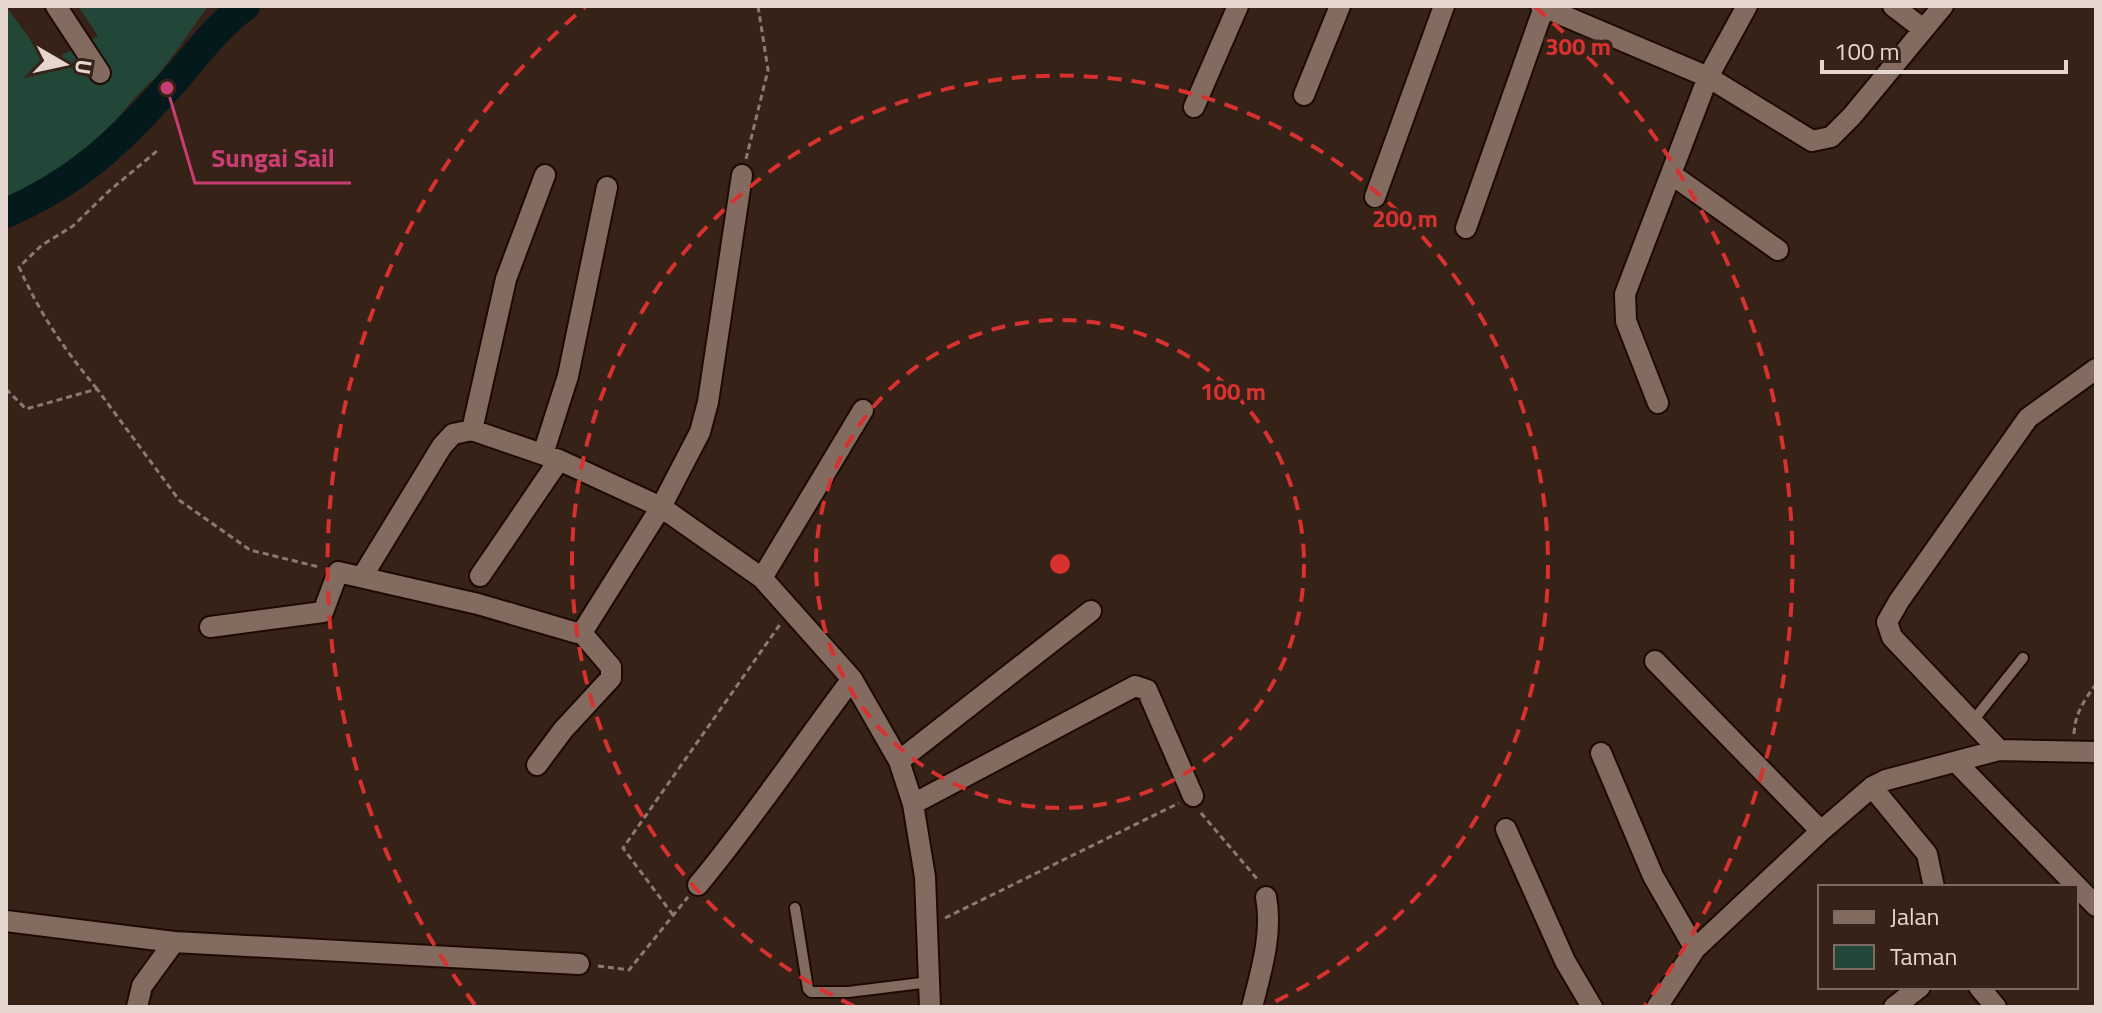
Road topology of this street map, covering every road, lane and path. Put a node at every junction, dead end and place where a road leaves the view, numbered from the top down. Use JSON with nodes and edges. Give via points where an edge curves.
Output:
{"nodes":[{"id":1,"x":56,"y":6,"type":"edge"},
{"id":2,"x":758,"y":6,"type":"edge"},
{"id":3,"x":1238,"y":6,"type":"edge"},
{"id":4,"x":1340,"y":6,"type":"edge"},
{"id":5,"x":1444,"y":6,"type":"edge"},
{"id":6,"x":1747,"y":6,"type":"edge"},
{"id":7,"x":1893,"y":6,"type":"edge"},
{"id":8,"x":1943,"y":6,"type":"edge"},
{"id":9,"x":1543,"y":7,"type":"edge"},
{"id":10,"x":1923,"y":29,"type":"junction"},
{"id":11,"x":100,"y":73,"type":"dead end"},
{"id":12,"x":1708,"y":77,"type":"junction"},
{"id":13,"x":1304,"y":95,"type":"dead end"},
{"id":14,"x":1194,"y":107,"type":"dead end"},
{"id":15,"x":157,"y":151,"type":"dead end"},
{"id":16,"x":1671,"y":174,"type":"junction"},
{"id":17,"x":545,"y":175,"type":"dead end"},
{"id":18,"x":742,"y":175,"type":"joint"},
{"id":19,"x":607,"y":187,"type":"dead end"},
{"id":20,"x":1375,"y":197,"type":"dead end"},
{"id":21,"x":1466,"y":228,"type":"dead end"},
{"id":22,"x":1778,"y":250,"type":"dead end"},
{"id":23,"x":2096,"y":369,"type":"edge"},
{"id":24,"x":6,"y":389,"type":"edge"},
{"id":25,"x":97,"y":389,"type":"junction"},
{"id":26,"x":1658,"y":403,"type":"dead end"},
{"id":27,"x":863,"y":410,"type":"dead end"},
{"id":28,"x":472,"y":430,"type":"junction"},
{"id":29,"x":551,"y":457,"type":"junction"},
{"id":30,"x":661,"y":507,"type":"junction"},
{"id":31,"x":338,"y":572,"type":"junction"},
{"id":32,"x":480,"y":576,"type":"dead end"},
{"id":33,"x":362,"y":577,"type":"junction"},
{"id":34,"x":762,"y":578,"type":"junction"},
{"id":35,"x":790,"y":610,"type":"junction"},
{"id":36,"x":1091,"y":611,"type":"dead end"},
{"id":37,"x":210,"y":627,"type":"dead end"},
{"id":38,"x":581,"y":632,"type":"junction"},
{"id":39,"x":2023,"y":658,"type":"dead end"},
{"id":40,"x":1655,"y":661,"type":"dead end"},
{"id":41,"x":852,"y":679,"type":"junction"},
{"id":42,"x":2096,"y":684,"type":"edge"},
{"id":43,"x":1972,"y":722,"type":"junction"},
{"id":44,"x":1999,"y":750,"type":"junction"},
{"id":45,"x":2074,"y":751,"type":"junction"},
{"id":46,"x":2096,"y":752,"type":"edge"},
{"id":47,"x":1601,"y":753,"type":"dead end"},
{"id":48,"x":899,"y":761,"type":"junction"},
{"id":49,"x":1956,"y":762,"type":"junction"},
{"id":50,"x":537,"y":765,"type":"dead end"},
{"id":51,"x":1872,"y":787,"type":"junction"},
{"id":52,"x":1193,"y":796,"type":"junction"},
{"id":53,"x":913,"y":804,"type":"junction"},
{"id":54,"x":1506,"y":829,"type":"dead end"},
{"id":55,"x":1821,"y":831,"type":"junction"},
{"id":56,"x":698,"y":885,"type":"joint"},
{"id":57,"x":1934,"y":885,"type":"edge"},
{"id":58,"x":2076,"y":885,"type":"edge"},
{"id":59,"x":2078,"y":887,"type":"edge"},
{"id":60,"x":1266,"y":897,"type":"joint"},
{"id":61,"x":2096,"y":906,"type":"edge"},
{"id":62,"x":795,"y":908,"type":"dead end"},
{"id":63,"x":673,"y":915,"type":"junction"},
{"id":64,"x":6,"y":921,"type":"edge"},
{"id":65,"x":927,"y":926,"type":"junction"},
{"id":66,"x":174,"y":942,"type":"junction"},
{"id":67,"x":1695,"y":949,"type":"junction"},
{"id":68,"x":579,"y":964,"type":"joint"},
{"id":69,"x":930,"y":982,"type":"junction"},
{"id":70,"x":1917,"y":989,"type":"edge"},
{"id":71,"x":1981,"y":989,"type":"edge"},
{"id":72,"x":137,"y":1007,"type":"edge"},
{"id":73,"x":930,"y":1007,"type":"edge"},
{"id":74,"x":1252,"y":1007,"type":"edge"},
{"id":75,"x":1592,"y":1007,"type":"edge"},
{"id":76,"x":1657,"y":1007,"type":"edge"},
{"id":77,"x":1894,"y":1007,"type":"edge"},
{"id":78,"x":1996,"y":1007,"type":"edge"}],
"edges":[{"from":1,"to":11,"type":"street"},
{"from":2,"to":18,"type":"path","via":[[768,70]]},
{"from":3,"to":14,"type":"street"},
{"from":4,"to":13,"type":"street"},
{"from":5,"to":20,"type":"street"},
{"from":6,"to":12,"type":"street"},
{"from":7,"to":10,"type":"street"},
{"from":8,"to":10,"type":"street"},
{"from":9,"to":12,"type":"street"},
{"from":9,"to":21,"type":"street"},
{"from":10,"to":12,"type":"street","via":[[1831,137],[1812,141]]},
{"from":12,"to":16,"type":"street"},
{"from":15,"to":25,"type":"path","via":[[19,267],[59,342]]},
{"from":16,"to":22,"type":"street"},
{"from":16,"to":26,"type":"street","via":[[1625,294],[1626,321]]},
{"from":17,"to":28,"type":"street","via":[[506,279]]},
{"from":18,"to":30,"type":"street","via":[[705,416]]},
{"from":19,"to":29,"type":"street"},
{"from":23,"to":43,"type":"street","via":[[2028,418],[1887,622],[1892,637]]},
{"from":24,"to":25,"type":"path","via":[[26,409]]},
{"from":25,"to":31,"type":"path","via":[[179,500],[250,550]]},
{"from":27,"to":34,"type":"street"},
{"from":28,"to":29,"type":"street"},
{"from":28,"to":33,"type":"street","via":[[453,434],[442,446]]},
{"from":29,"to":30,"type":"street"},
{"from":29,"to":32,"type":"street"},
{"from":30,"to":34,"type":"street"},
{"from":30,"to":38,"type":"street"},
{"from":31,"to":33,"type":"street"},
{"from":31,"to":37,"type":"street","via":[[323,612]]},
{"from":33,"to":38,"type":"street"},
{"from":34,"to":35,"type":"street"},
{"from":35,"to":41,"type":"street"},
{"from":35,"to":63,"type":"path","via":[[623,848]]},
{"from":36,"to":48,"type":"street"},
{"from":38,"to":50,"type":"street","via":[[611,667],[611,678]]},
{"from":39,"to":43,"type":"lane"},
{"from":40,"to":55,"type":"street"},
{"from":41,"to":48,"type":"street"},
{"from":41,"to":56,"type":"street","via":[[749,824]]},
{"from":42,"to":45,"type":"path","via":[[2074,720]]},
{"from":43,"to":44,"type":"street"},
{"from":44,"to":45,"type":"street"},
{"from":44,"to":49,"type":"street"},
{"from":45,"to":46,"type":"street"},
{"from":47,"to":67,"type":"street","via":[[1653,876]]},
{"from":48,"to":53,"type":"street"},
{"from":49,"to":51,"type":"street"},
{"from":49,"to":58,"type":"street"},
{"from":51,"to":55,"type":"street"},
{"from":51,"to":57,"type":"street","via":[[1927,854]]},
{"from":52,"to":53,"type":"street","via":[[1147,690],[1135,686]]},
{"from":52,"to":60,"type":"path","via":[[1203,819],[1257,877]]},
{"from":52,"to":65,"type":"path"},
{"from":53,"to":65,"type":"street"},
{"from":54,"to":75,"type":"street","via":[[1565,961]]},
{"from":55,"to":67,"type":"street"},
{"from":56,"to":63,"type":"path"},
{"from":59,"to":61,"type":"street"},
{"from":60,"to":74,"type":"street","via":[[1270,915]]},
{"from":62,"to":69,"type":"lane","via":[[811,992]]},
{"from":63,"to":68,"type":"path","via":[[629,970]]},
{"from":64,"to":66,"type":"street"},
{"from":65,"to":69,"type":"street"},
{"from":66,"to":68,"type":"street"},
{"from":66,"to":72,"type":"street","via":[[142,986]]},
{"from":67,"to":76,"type":"street"},
{"from":69,"to":73,"type":"street"},
{"from":70,"to":77,"type":"street"},
{"from":71,"to":78,"type":"street"}]}
